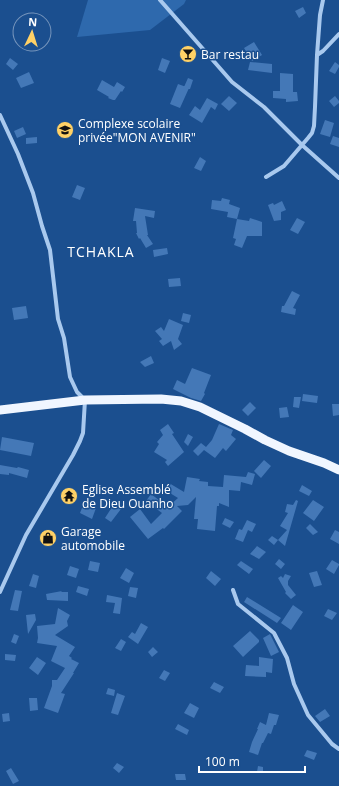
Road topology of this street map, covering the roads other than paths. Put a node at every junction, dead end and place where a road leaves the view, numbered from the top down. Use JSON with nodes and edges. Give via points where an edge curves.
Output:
{"nodes":[{"id":1,"x":160,"y":0,"type":"edge"},
{"id":2,"x":322,"y":0,"type":"edge"},
{"id":3,"x":339,"y":34,"type":"edge"},
{"id":4,"x":317,"y":55,"type":"junction"},
{"id":5,"x":0,"y":115,"type":"edge"},
{"id":6,"x":302,"y":145,"type":"junction"},
{"id":7,"x":266,"y":177,"type":"dead end"},
{"id":8,"x":339,"y":178,"type":"edge"},
{"id":9,"x":85,"y":400,"type":"junction"},
{"id":10,"x":0,"y":410,"type":"edge"},
{"id":11,"x":339,"y":470,"type":"edge"},
{"id":12,"x":233,"y":590,"type":"dead end"},
{"id":13,"x":0,"y":592,"type":"edge"},
{"id":14,"x":339,"y":749,"type":"edge"}],
"edges":[{"from":1,"to":6,"type":"street","via":[[232,82],[264,107]]},
{"from":2,"to":4,"type":"street"},
{"from":3,"to":4,"type":"street"},
{"from":4,"to":6,"type":"street","via":[[314,126],[312,133]]},
{"from":5,"to":9,"type":"street","via":[[18,154],[50,250],[58,319],[64,338],[70,377],[77,392]]},
{"from":6,"to":7,"type":"street","via":[[284,166]]},
{"from":6,"to":8,"type":"street"},
{"from":9,"to":10,"type":"main road"},
{"from":9,"to":11,"type":"main road","via":[[161,399],[200,407],[265,440]]},
{"from":9,"to":13,"type":"street","via":[[83,433],[80,441],[26,535]]},
{"from":12,"to":14,"type":"street","via":[[238,604],[274,633],[287,658],[294,684],[308,715]]}]}
